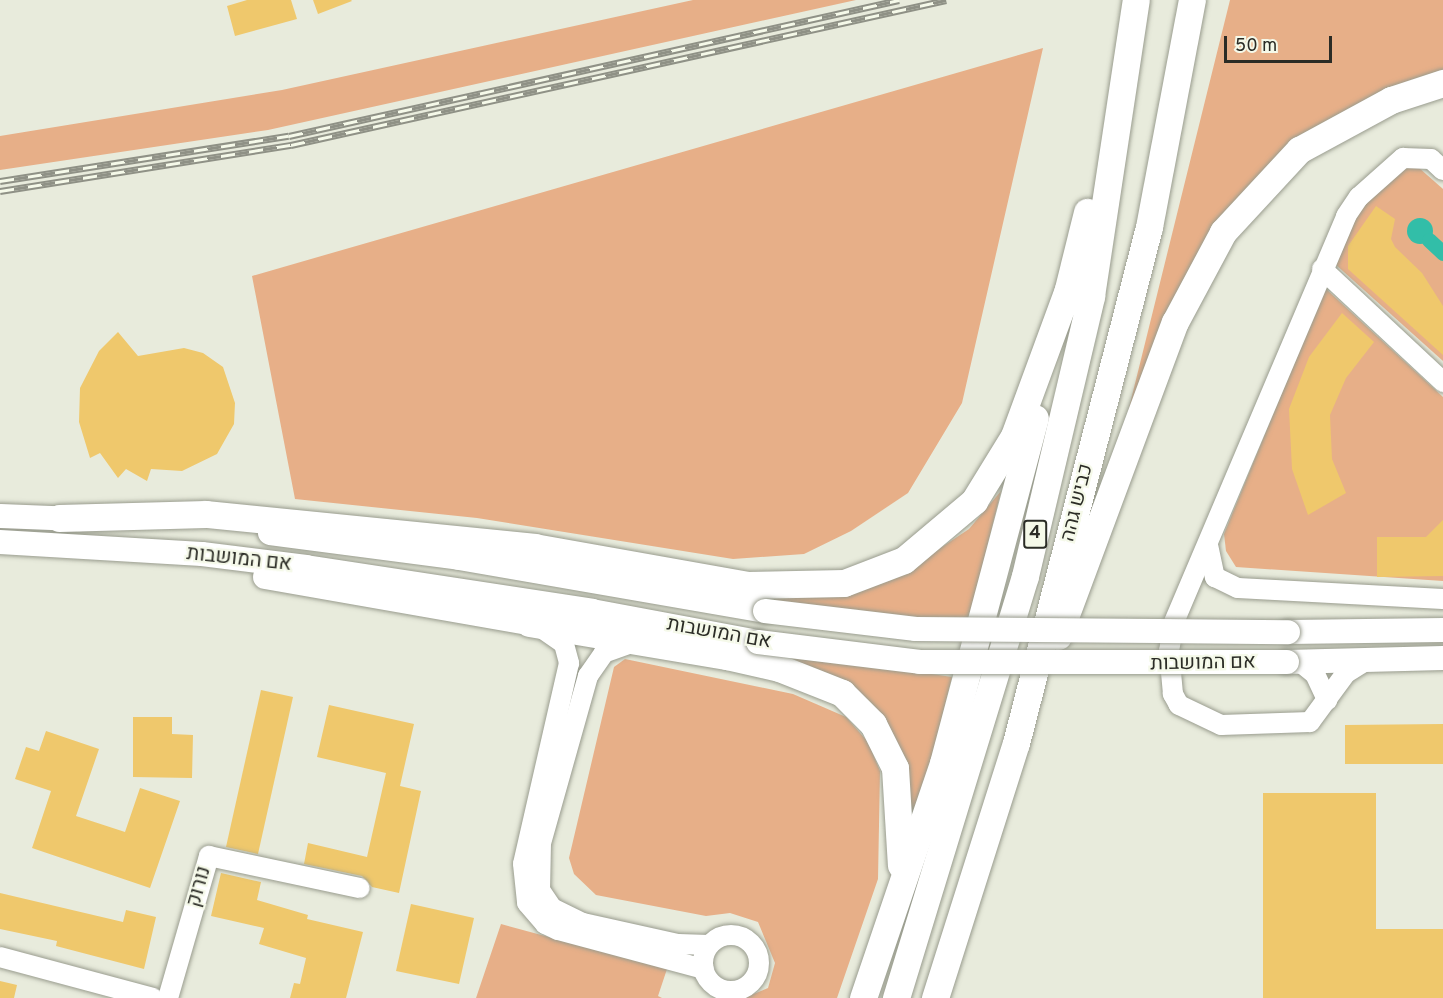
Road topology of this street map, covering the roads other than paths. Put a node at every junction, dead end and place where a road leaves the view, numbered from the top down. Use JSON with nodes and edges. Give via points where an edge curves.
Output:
{"nodes":[{"id":1,"x":1136,"y":0,"type":"edge"},
{"id":2,"x":1191,"y":1,"type":"edge"},
{"id":3,"x":1125,"y":59,"type":"junction"},
{"id":4,"x":1443,"y":83,"type":"edge"},
{"id":5,"x":1443,"y":170,"type":"edge"},
{"id":6,"x":1322,"y":269,"type":"junction"},
{"id":7,"x":1068,"y":289,"type":"junction"},
{"id":8,"x":1443,"y":382,"type":"edge"},
{"id":9,"x":0,"y":516,"type":"edge"},
{"id":10,"x":59,"y":518,"type":"junction"},
{"id":11,"x":0,"y":542,"type":"edge"},
{"id":12,"x":1208,"y":543,"type":"junction"},
{"id":13,"x":158,"y":552,"type":"junction"},
{"id":14,"x":1190,"y":586,"type":"junction"},
{"id":15,"x":1238,"y":588,"type":"junction"},
{"id":16,"x":1443,"y":599,"type":"edge"},
{"id":17,"x":529,"y":623,"type":"junction"},
{"id":18,"x":1443,"y":630,"type":"edge"},
{"id":19,"x":646,"y":642,"type":"junction"},
{"id":20,"x":1443,"y":658,"type":"edge"},
{"id":21,"x":1367,"y":660,"type":"junction"},
{"id":22,"x":1294,"y":662,"type":"junction"},
{"id":23,"x":1327,"y":700,"type":"junction"},
{"id":24,"x":1016,"y":743,"type":"junction"},
{"id":25,"x":360,"y":888,"type":"dead end"},
{"id":26,"x":898,"y":893,"type":"junction"},
{"id":27,"x":710,"y":945,"type":"junction"},
{"id":28,"x":0,"y":957,"type":"edge"},
{"id":29,"x":704,"y":969,"type":"junction"},
{"id":30,"x":153,"y":998,"type":"edge"},
{"id":31,"x":168,"y":998,"type":"edge"},
{"id":32,"x":863,"y":998,"type":"edge"},
{"id":33,"x":896,"y":998,"type":"edge"},
{"id":34,"x":935,"y":998,"type":"edge"}],
"edges":[{"from":1,"to":3,"type":"highway","name":"כביש גהה","number":"4"},
{"from":2,"to":24,"type":"highway","name":"כביש גהה","number":"4","via":[[1149,227]]},
{"from":3,"to":7,"type":"highway"},
{"from":3,"to":33,"type":"highway","name":"כביש גהה","number":"4","via":[[1091,296],[1025,576]]},
{"from":4,"to":24,"type":"highway","via":[[1391,100],[1299,150],[1223,232],[1175,322],[1107,514]]},
{"from":5,"to":6,"type":"street","via":[[1431,159],[1418,156],[1403,158],[1389,167],[1346,216]]},
{"from":6,"to":8,"type":"street"},
{"from":6,"to":12,"type":"street"},
{"from":7,"to":10,"type":"highway","via":[[1014,435],[974,501],[929,543],[904,560],[844,583],[747,585],[534,547],[206,514]]},
{"from":7,"to":26,"type":"highway","via":[[943,763]]},
{"from":9,"to":10,"type":"main road","name":"אם המושבות"},
{"from":10,"to":18,"type":"main road","name":"אם המושבות","bridge":true,"via":[[210,526],[345,543],[765,611],[916,629]]},
{"from":11,"to":13,"type":"main road","name":"אם המושבות"},
{"from":12,"to":14,"type":"street"},
{"from":12,"to":15,"type":"street","via":[[1215,577]]},
{"from":13,"to":17,"type":"main road","via":[[242,573]]},
{"from":13,"to":22,"type":"main road","name":"אם המושבות","bridge":true,"via":[[421,584],[758,642],[920,663]]},
{"from":14,"to":15,"type":"street"},
{"from":14,"to":23,"type":"street","via":[[1174,622],[1169,651],[1173,694],[1188,713],[1221,725],[1297,725],[1310,722]]},
{"from":15,"to":16,"type":"street"},
{"from":17,"to":19,"type":"highway"},
{"from":17,"to":29,"type":"street","via":[[556,636],[569,663],[523,864],[527,903],[545,924],[558,930]]},
{"from":19,"to":26,"type":"highway","via":[[779,668],[820,681],[860,708],[887,747],[895,768],[902,851]]},
{"from":19,"to":27,"type":"street","via":[[611,647],[594,662],[541,843],[540,890],[552,908],[583,922],[678,944]]},
{"from":20,"to":21,"type":"main road","name":"אם המושבות"},
{"from":21,"to":22,"type":"main road","name":"אם המושבות"},
{"from":21,"to":23,"type":"street","via":[[1346,673]]},
{"from":22,"to":23,"type":"street","via":[[1315,674]]},
{"from":24,"to":34,"type":"highway","name":"כביש גהה","number":"4"},
{"from":25,"to":31,"type":"street","name":"נורוק","via":[[208,856]]},
{"from":26,"to":32,"type":"highway"},
{"from":27,"to":29,"type":"street"},
{"from":27,"to":29,"type":"street","via":[[724,936],[748,942],[758,956],[756,974],[745,986],[728,990],[712,984]]},
{"from":28,"to":30,"type":"street"}]}
